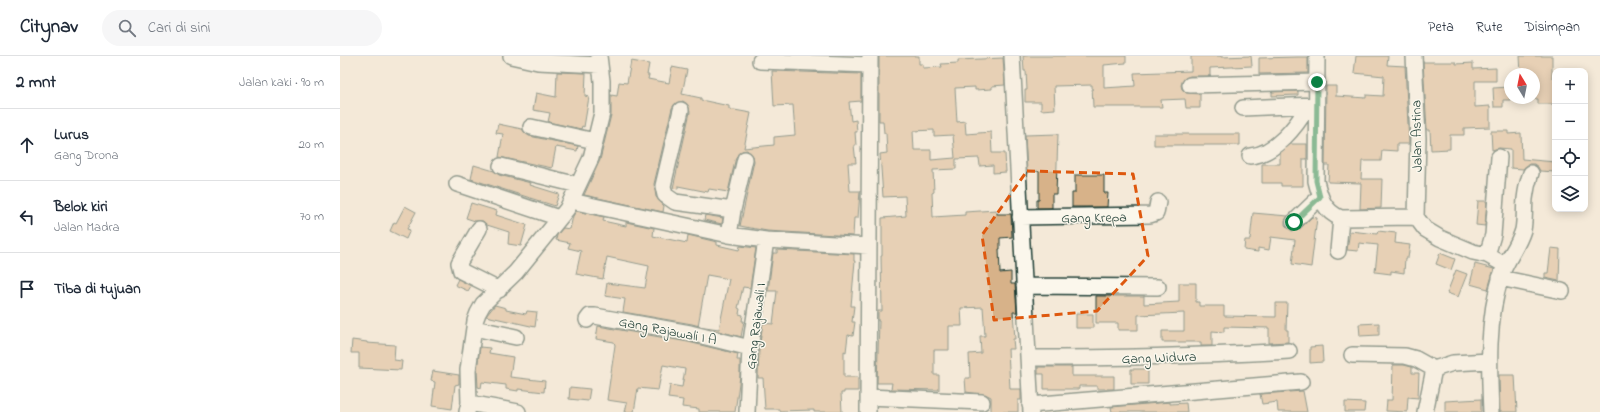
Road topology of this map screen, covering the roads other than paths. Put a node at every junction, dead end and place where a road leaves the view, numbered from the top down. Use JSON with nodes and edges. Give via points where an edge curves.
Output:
{"nodes":[{"id":1,"x":511,"y":56,"type":"edge"},
{"id":2,"x":1012,"y":56,"type":"edge"},
{"id":3,"x":1317,"y":56,"type":"edge"},
{"id":4,"x":1414,"y":56,"type":"edge"},
{"id":5,"x":599,"y":60,"type":"edge"},
{"id":6,"x":870,"y":60,"type":"edge"},
{"id":7,"x":760,"y":61,"type":"dead end"},
{"id":8,"x":1317,"y":82,"type":"junction"},
{"id":9,"x":1190,"y":85,"type":"dead end"},
{"id":10,"x":1312,"y":106,"type":"junction"},
{"id":11,"x":1243,"y":108,"type":"dead end"},
{"id":12,"x":681,"y":110,"type":"dead end"},
{"id":13,"x":531,"y":127,"type":"dead end"},
{"id":14,"x":595,"y":141,"type":"junction"},
{"id":15,"x":1250,"y":156,"type":"dead end"},
{"id":16,"x":1499,"y":157,"type":"dead end"},
{"id":17,"x":745,"y":159,"type":"dead end"},
{"id":18,"x":501,"y":166,"type":"dead end"},
{"id":19,"x":1531,"y":173,"type":"dead end"},
{"id":20,"x":457,"y":184,"type":"dead end"},
{"id":21,"x":578,"y":185,"type":"junction"},
{"id":22,"x":1320,"y":197,"type":"junction"},
{"id":23,"x":571,"y":201,"type":"junction"},
{"id":24,"x":1158,"y":202,"type":"dead end"},
{"id":25,"x":733,"y":210,"type":"junction"},
{"id":26,"x":1416,"y":217,"type":"junction"},
{"id":27,"x":559,"y":218,"type":"junction"},
{"id":28,"x":1020,"y":218,"type":"junction"},
{"id":29,"x":1341,"y":218,"type":"junction"},
{"id":30,"x":1294,"y":222,"type":"dead end"},
{"id":31,"x":479,"y":229,"type":"dead end"},
{"id":32,"x":729,"y":235,"type":"junction"},
{"id":33,"x":766,"y":240,"type":"junction"},
{"id":34,"x":869,"y":246,"type":"junction"},
{"id":35,"x":1338,"y":251,"type":"dead end"},
{"id":36,"x":1487,"y":255,"type":"junction"},
{"id":37,"x":1503,"y":272,"type":"junction"},
{"id":38,"x":1024,"y":286,"type":"junction"},
{"id":39,"x":1158,"y":286,"type":"dead end"},
{"id":40,"x":499,"y":290,"type":"junction"},
{"id":41,"x":1562,"y":291,"type":"dead end"},
{"id":42,"x":587,"y":320,"type":"dead end"},
{"id":43,"x":474,"y":328,"type":"junction"},
{"id":44,"x":516,"y":337,"type":"dead end"},
{"id":45,"x":750,"y":348,"type":"junction"},
{"id":46,"x":1289,"y":351,"type":"dead end"},
{"id":47,"x":1352,"y":355,"type":"dead end"},
{"id":48,"x":1028,"y":358,"type":"junction"},
{"id":49,"x":1488,"y":361,"type":"junction"},
{"id":50,"x":1434,"y":369,"type":"junction"},
{"id":51,"x":1301,"y":382,"type":"dead end"},
{"id":52,"x":868,"y":396,"type":"junction"},
{"id":53,"x":982,"y":402,"type":"dead end"},
{"id":54,"x":949,"y":406,"type":"edge"},
{"id":55,"x":468,"y":408,"type":"edge"},
{"id":56,"x":1031,"y":408,"type":"edge"},
{"id":57,"x":518,"y":412,"type":"edge"},
{"id":58,"x":747,"y":412,"type":"edge"},
{"id":59,"x":868,"y":412,"type":"edge"},
{"id":60,"x":1426,"y":412,"type":"edge"},
{"id":61,"x":1491,"y":412,"type":"edge"}],
"edges":[{"from":1,"to":5,"type":"street","via":[[538,62]]},
{"from":2,"to":28,"type":"street"},
{"from":3,"to":8,"type":"street"},
{"from":4,"to":26,"type":"street","name":"Jalan Astina","via":[[1418,138]]},
{"from":5,"to":14,"type":"street","via":[[602,113]]},
{"from":6,"to":7,"type":"street"},
{"from":6,"to":34,"type":"street"},
{"from":8,"to":9,"type":"street"},
{"from":8,"to":10,"type":"street"},
{"from":10,"to":11,"type":"street"},
{"from":10,"to":15,"type":"street","via":[[1286,137],[1258,156]]},
{"from":10,"to":22,"type":"street","via":[[1316,181]]},
{"from":12,"to":25,"type":"street","via":[[663,186],[665,195],[675,202]]},
{"from":13,"to":14,"type":"street"},
{"from":14,"to":21,"type":"street","via":[[591,158]]},
{"from":16,"to":36,"type":"street","via":[[1492,235]]},
{"from":17,"to":25,"type":"street"},
{"from":18,"to":21,"type":"street"},
{"from":19,"to":37,"type":"street","via":[[1525,199],[1523,230]]},
{"from":20,"to":27,"type":"street"},
{"from":21,"to":23,"type":"street"},
{"from":22,"to":29,"type":"street","via":[[1327,209],[1334,216]]},
{"from":22,"to":30,"type":"street"},
{"from":23,"to":27,"type":"street"},
{"from":23,"to":32,"type":"street"},
{"from":24,"to":28,"type":"street","name":"Gang Krepa","via":[[1157,211],[1150,215]]},
{"from":25,"to":32,"type":"street"},
{"from":26,"to":29,"type":"street"},
{"from":26,"to":36,"type":"street","via":[[1425,229],[1440,238]]},
{"from":27,"to":40,"type":"street"},
{"from":28,"to":38,"type":"street"},
{"from":29,"to":35,"type":"street"},
{"from":31,"to":40,"type":"street","via":[[459,263],[459,268]]},
{"from":32,"to":33,"type":"street"},
{"from":33,"to":34,"type":"street"},
{"from":33,"to":45,"type":"street","name":"Gang Rajawali I"},
{"from":34,"to":52,"type":"street"},
{"from":36,"to":37,"type":"street"},
{"from":37,"to":41,"type":"street"},
{"from":37,"to":49,"type":"street","via":[[1492,316]]},
{"from":38,"to":39,"type":"street"},
{"from":38,"to":48,"type":"street"},
{"from":40,"to":43,"type":"street","via":[[483,304]]},
{"from":42,"to":45,"type":"street","name":"Gang Rajawali I A","via":[[590,316],[595,316],[690,333]]},
{"from":43,"to":44,"type":"street"},
{"from":43,"to":55,"type":"street","via":[[468,370]]},
{"from":45,"to":58,"type":"street","name":"Gang Rajawali I"},
{"from":46,"to":48,"type":"street","name":"Gang Widura","via":[[1144,357]]},
{"from":47,"to":50,"type":"street","via":[[1405,356],[1416,358]]},
{"from":48,"to":56,"type":"street"},
{"from":49,"to":50,"type":"street","via":[[1453,363]]},
{"from":49,"to":61,"type":"street"},
{"from":50,"to":60,"type":"street"},
{"from":51,"to":56,"type":"street"},
{"from":52,"to":54,"type":"street"},
{"from":52,"to":59,"type":"street"},
{"from":53,"to":54,"type":"street"},
{"from":55,"to":57,"type":"street"}]}
